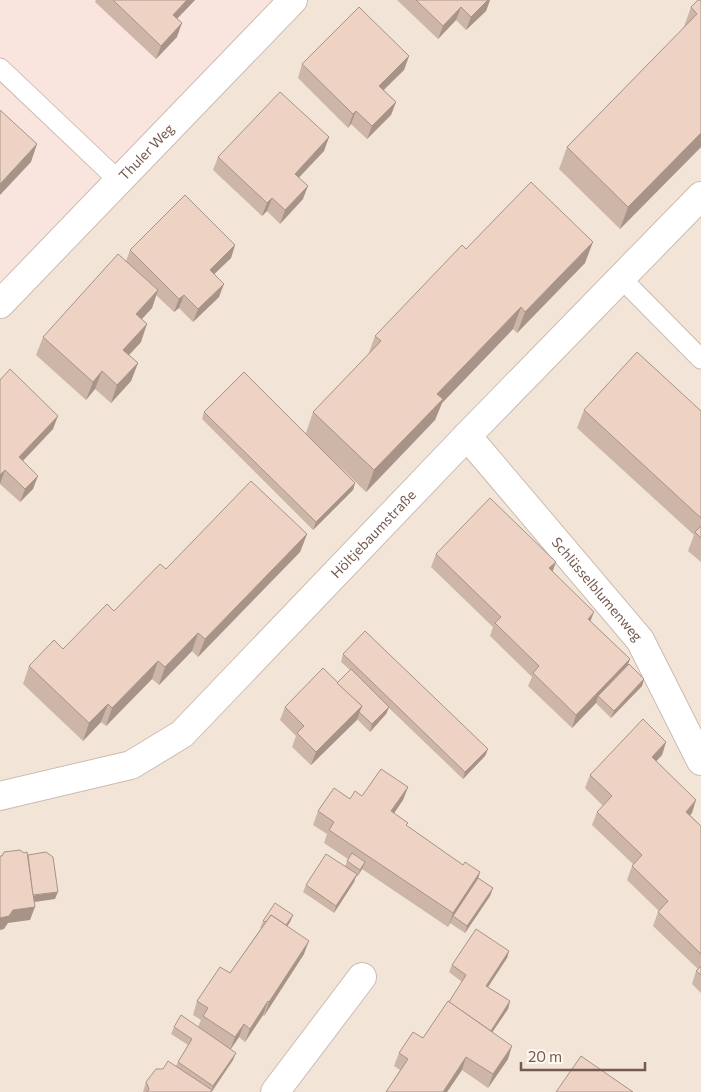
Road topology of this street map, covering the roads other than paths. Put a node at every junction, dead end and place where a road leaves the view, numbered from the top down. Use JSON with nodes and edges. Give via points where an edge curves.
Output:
{"nodes":[{"id":1,"x":293,"y":0,"type":"edge"},
{"id":2,"x":0,"y":68,"type":"edge"},
{"id":3,"x":118,"y":180,"type":"junction"},
{"id":4,"x":701,"y":196,"type":"edge"},
{"id":5,"x":621,"y":278,"type":"junction"},
{"id":6,"x":0,"y":304,"type":"edge"},
{"id":7,"x":701,"y":359,"type":"edge"},
{"id":8,"x":467,"y":436,"type":"junction"},
{"id":9,"x":701,"y":761,"type":"edge"},
{"id":10,"x":0,"y":796,"type":"edge"},
{"id":11,"x":362,"y":977,"type":"dead end"},
{"id":12,"x":275,"y":1092,"type":"edge"}],
"edges":[{"from":1,"to":3,"type":"street","name":"Thuler Weg"},
{"from":2,"to":3,"type":"lane"},
{"from":3,"to":6,"type":"street","name":"Thuler Weg"},
{"from":4,"to":5,"type":"street","name":"Höltjebaumstraße"},
{"from":5,"to":7,"type":"lane"},
{"from":5,"to":8,"type":"street","name":"Höltjebaumstraße"},
{"from":8,"to":9,"type":"street","name":"Schlüsselblumenweg","via":[[640,640]]},
{"from":8,"to":10,"type":"street","name":"Höltjebaumstraße","via":[[182,734],[131,765]]},
{"from":11,"to":12,"type":"street"}]}
